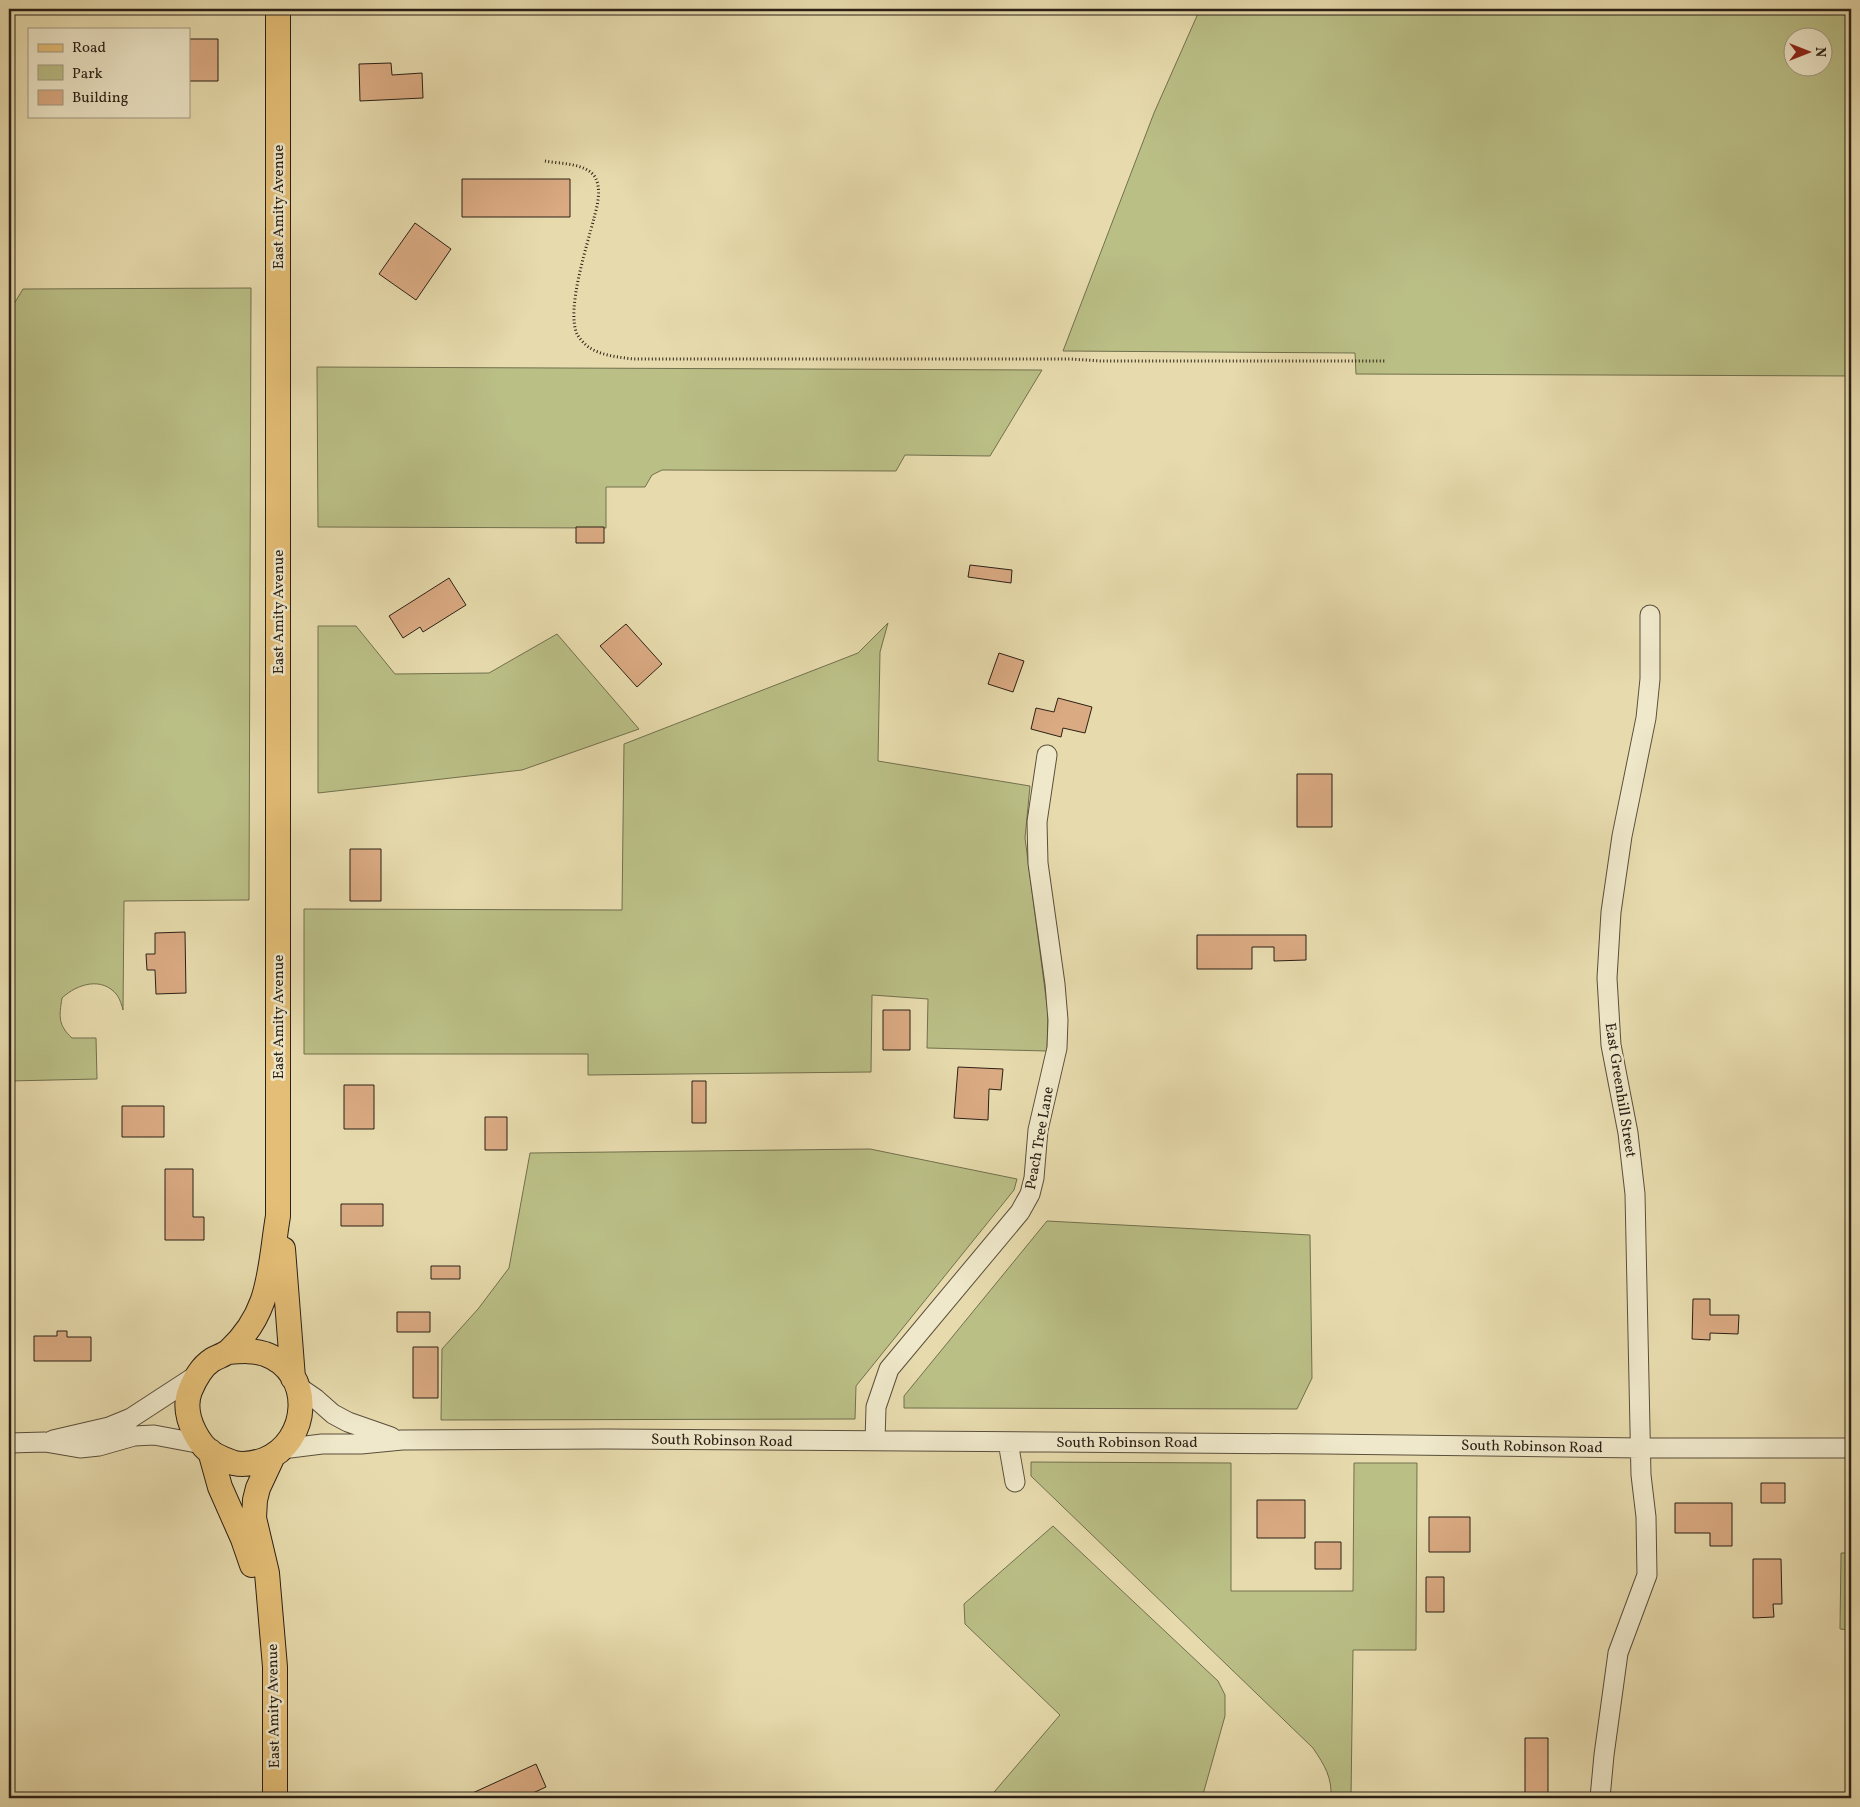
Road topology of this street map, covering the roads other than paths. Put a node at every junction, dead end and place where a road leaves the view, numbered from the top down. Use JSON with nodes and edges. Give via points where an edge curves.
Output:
{"nodes":[{"id":1,"x":278,"y":9,"type":"edge"},
{"id":2,"x":1650,"y":615,"type":"dead end"},
{"id":3,"x":1047,"y":755,"type":"dead end"},
{"id":4,"x":278,"y":1216,"type":"junction"},
{"id":5,"x":228,"y":1352,"type":"junction"},
{"id":6,"x":197,"y":1375,"type":"junction"},
{"id":7,"x":295,"y":1382,"type":"junction"},
{"id":8,"x":402,"y":1440,"type":"junction"},
{"id":9,"x":875,"y":1441,"type":"junction"},
{"id":10,"x":44,"y":1442,"type":"junction"},
{"id":11,"x":1008,"y":1442,"type":"junction"},
{"id":12,"x":9,"y":1443,"type":"edge"},
{"id":13,"x":206,"y":1448,"type":"junction"},
{"id":14,"x":1641,"y":1448,"type":"junction"},
{"id":15,"x":1851,"y":1448,"type":"edge"},
{"id":16,"x":277,"y":1453,"type":"junction"},
{"id":17,"x":1015,"y":1482,"type":"dead end"},
{"id":18,"x":270,"y":1614,"type":"junction"},
{"id":19,"x":275,"y":1798,"type":"edge"},
{"id":20,"x":1600,"y":1798,"type":"edge"}],
"edges":[{"from":1,"to":4,"type":"main road","name":"East Amity Avenue"},
{"from":2,"to":14,"type":"street","name":"East Greenhill Street","via":[[1646,718],[1622,836],[1611,912],[1607,978],[1611,1045],[1636,1194]]},
{"from":3,"to":9,"type":"street","name":"Peach Tree Lane","via":[[1037,822],[1038,863],[1055,984],[1057,1048],[1038,1130],[1030,1194],[1020,1212],[889,1369],[876,1407]]},
{"from":4,"to":5,"type":"main road","name":"East Amity Avenue","via":[[263,1304],[252,1325]]},
{"from":4,"to":7,"type":"main road","name":"East Amity Avenue"},
{"from":5,"to":6,"type":"main road","via":[[210,1361]]},
{"from":5,"to":7,"type":"main road","via":[[247,1350],[266,1354],[282,1364]]},
{"from":6,"to":10,"type":"street","via":[[132,1418],[109,1427]]},
{"from":6,"to":13,"type":"main road","via":[[189,1394],[188,1413],[193,1432]]},
{"from":7,"to":8,"type":"street","name":"South Robinson Road","via":[[348,1422]]},
{"from":7,"to":16,"type":"main road","via":[[300,1394],[301,1412],[296,1430],[287,1445]]},
{"from":8,"to":9,"type":"street","name":"South Robinson Road"},
{"from":8,"to":16,"type":"street","name":"South Robinson Road","via":[[322,1444]]},
{"from":9,"to":11,"type":"street","name":"South Robinson Road"},
{"from":10,"to":12,"type":"street"},
{"from":10,"to":13,"type":"street","via":[[80,1448],[154,1435]]},
{"from":11,"to":14,"type":"street","name":"South Robinson Road"},
{"from":11,"to":17,"type":"street"},
{"from":13,"to":16,"type":"main road","via":[[221,1459],[238,1464],[256,1463]]},
{"from":13,"to":18,"type":"main road","name":"East Amity Avenue"},
{"from":14,"to":15,"type":"street","name":"South Robinson Road"},
{"from":14,"to":20,"type":"street","name":"East Greenhill Street","via":[[1647,1575],[1618,1653]]},
{"from":16,"to":18,"type":"main road","name":"East Amity Avenue","via":[[258,1488],[254,1518],[268,1573]]},
{"from":18,"to":19,"type":"main road","name":"East Amity Avenue","via":[[275,1667]]}]}
